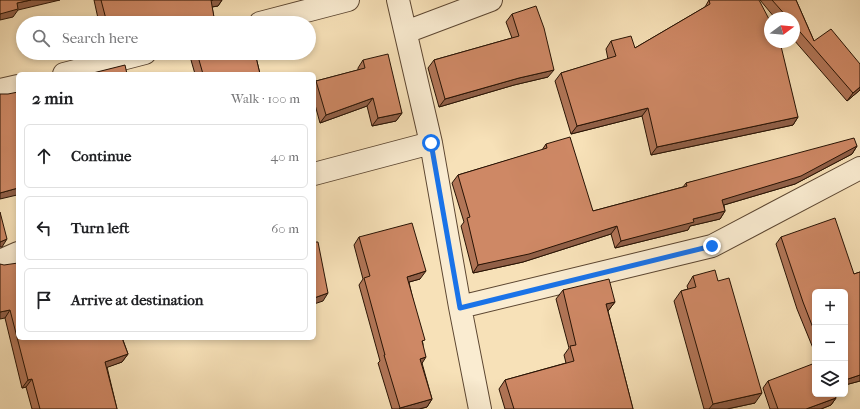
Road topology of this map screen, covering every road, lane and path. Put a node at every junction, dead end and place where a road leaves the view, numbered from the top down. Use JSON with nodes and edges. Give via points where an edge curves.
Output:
{"nodes":[{"id":1,"x":348,"y":0,"type":"edge"},
{"id":2,"x":398,"y":0,"type":"edge"},
{"id":3,"x":490,"y":0,"type":"edge"},
{"id":4,"x":287,"y":16,"type":"edge"},
{"id":5,"x":406,"y":32,"type":"junction"},
{"id":6,"x":118,"y":60,"type":"edge"},
{"id":7,"x":72,"y":72,"type":"edge"},
{"id":8,"x":16,"y":86,"type":"edge"},
{"id":9,"x":0,"y":90,"type":"edge"},
{"id":10,"x":431,"y":143,"type":"junction"},
{"id":11,"x":860,"y":168,"type":"edge"},
{"id":12,"x":316,"y":173,"type":"edge"},
{"id":13,"x":16,"y":254,"type":"edge"},
{"id":14,"x":0,"y":261,"type":"edge"},
{"id":15,"x":460,"y":308,"type":"junction"},
{"id":16,"x":479,"y":409,"type":"edge"}],
"edges":[{"from":1,"to":4,"type":"street"},
{"from":2,"to":5,"type":"street"},
{"from":3,"to":5,"type":"street"},
{"from":5,"to":10,"type":"street"},
{"from":6,"to":7,"type":"street"},
{"from":8,"to":9,"type":"street"},
{"from":10,"to":12,"type":"street"},
{"from":10,"to":15,"type":"street"},
{"from":11,"to":15,"type":"street","via":[[712,246]]},
{"from":13,"to":14,"type":"street"},
{"from":15,"to":16,"type":"street"}]}
